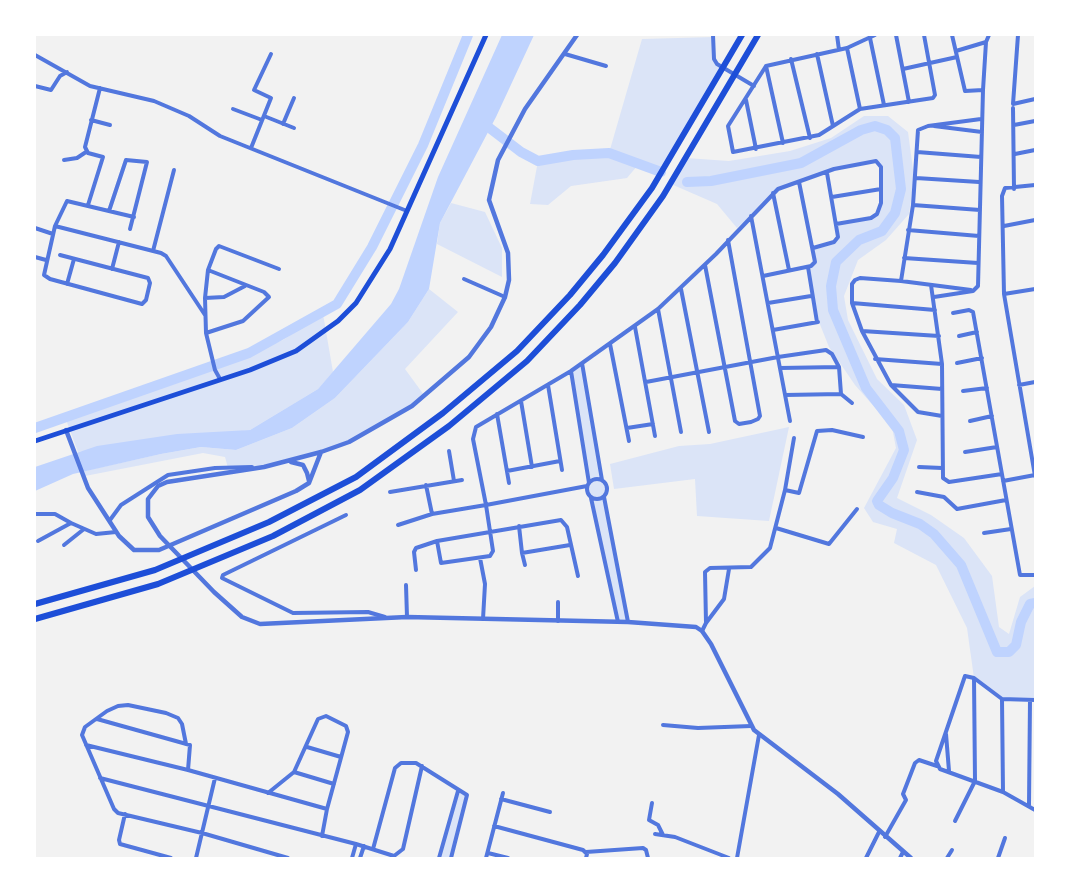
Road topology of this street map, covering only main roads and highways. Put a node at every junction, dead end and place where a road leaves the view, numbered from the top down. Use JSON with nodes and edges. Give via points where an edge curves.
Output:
{"nodes":[{"id":1,"x":486,"y":35,"type":"edge"},
{"id":2,"x":742,"y":35,"type":"edge"},
{"id":3,"x":758,"y":35,"type":"edge"},
{"id":4,"x":35,"y":441,"type":"edge"},
{"id":5,"x":35,"y":604,"type":"edge"},
{"id":6,"x":35,"y":619,"type":"edge"}],
"edges":[{"from":1,"to":4,"type":"main road","via":[[375,275],[356,303],[338,321],[296,350],[250,370]]},
{"from":2,"to":5,"type":"highway","via":[[652,188],[592,268],[517,350],[443,413],[356,477],[269,522],[156,570]]},
{"from":3,"to":6,"type":"highway","via":[[663,196],[589,295],[527,361],[448,426],[360,490],[273,536],[158,584]]}]}
